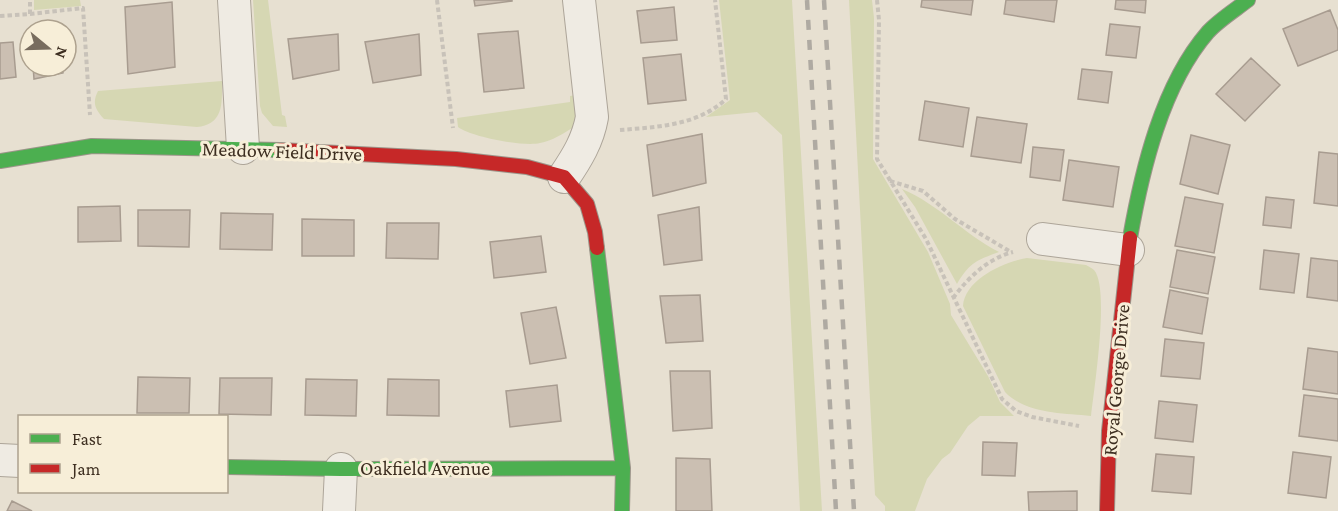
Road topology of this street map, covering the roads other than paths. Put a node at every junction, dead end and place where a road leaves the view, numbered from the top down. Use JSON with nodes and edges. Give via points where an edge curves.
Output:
{"nodes":[{"id":1,"x":234,"y":0,"type":"edge"},
{"id":2,"x":579,"y":0,"type":"edge"},
{"id":3,"x":1230,"y":5,"type":"edge"},
{"id":4,"x":243,"y":148,"type":"junction"},
{"id":5,"x":0,"y":161,"type":"edge"},
{"id":6,"x":564,"y":177,"type":"junction"},
{"id":7,"x":1032,"y":246,"type":"road end"},
{"id":8,"x":1128,"y":250,"type":"junction"},
{"id":9,"x":0,"y":460,"type":"edge"},
{"id":10,"x":18,"y":461,"type":"edge"},
{"id":11,"x":228,"y":467,"type":"edge"},
{"id":12,"x":623,"y":468,"type":"junction"},
{"id":13,"x":341,"y":469,"type":"junction"},
{"id":14,"x":339,"y":511,"type":"edge"},
{"id":15,"x":622,"y":511,"type":"edge"},
{"id":16,"x":1107,"y":511,"type":"edge"}],
"edges":[{"from":1,"to":4,"type":"street"},
{"from":2,"to":6,"type":"street","via":[[592,117],[589,133]]},
{"from":3,"to":8,"type":"street","name":"Royal George Drive","via":[[1196,48],[1166,106],[1135,211]]},
{"from":4,"to":5,"type":"street","name":"Meadow Field Drive","via":[[92,146]]},
{"from":4,"to":6,"type":"street","name":"Meadow Field Drive","via":[[456,159],[527,166]]},
{"from":6,"to":12,"type":"street","via":[[587,204],[595,232]]},
{"from":7,"to":8,"type":"street"},
{"from":8,"to":16,"type":"street","name":"Royal George Drive","via":[[1109,431]]},
{"from":9,"to":10,"type":"street"},
{"from":11,"to":13,"type":"street","name":"Oakfield Avenue"},
{"from":12,"to":13,"type":"street","name":"Oakfield Avenue"},
{"from":12,"to":15,"type":"street"},
{"from":13,"to":14,"type":"street"}]}
